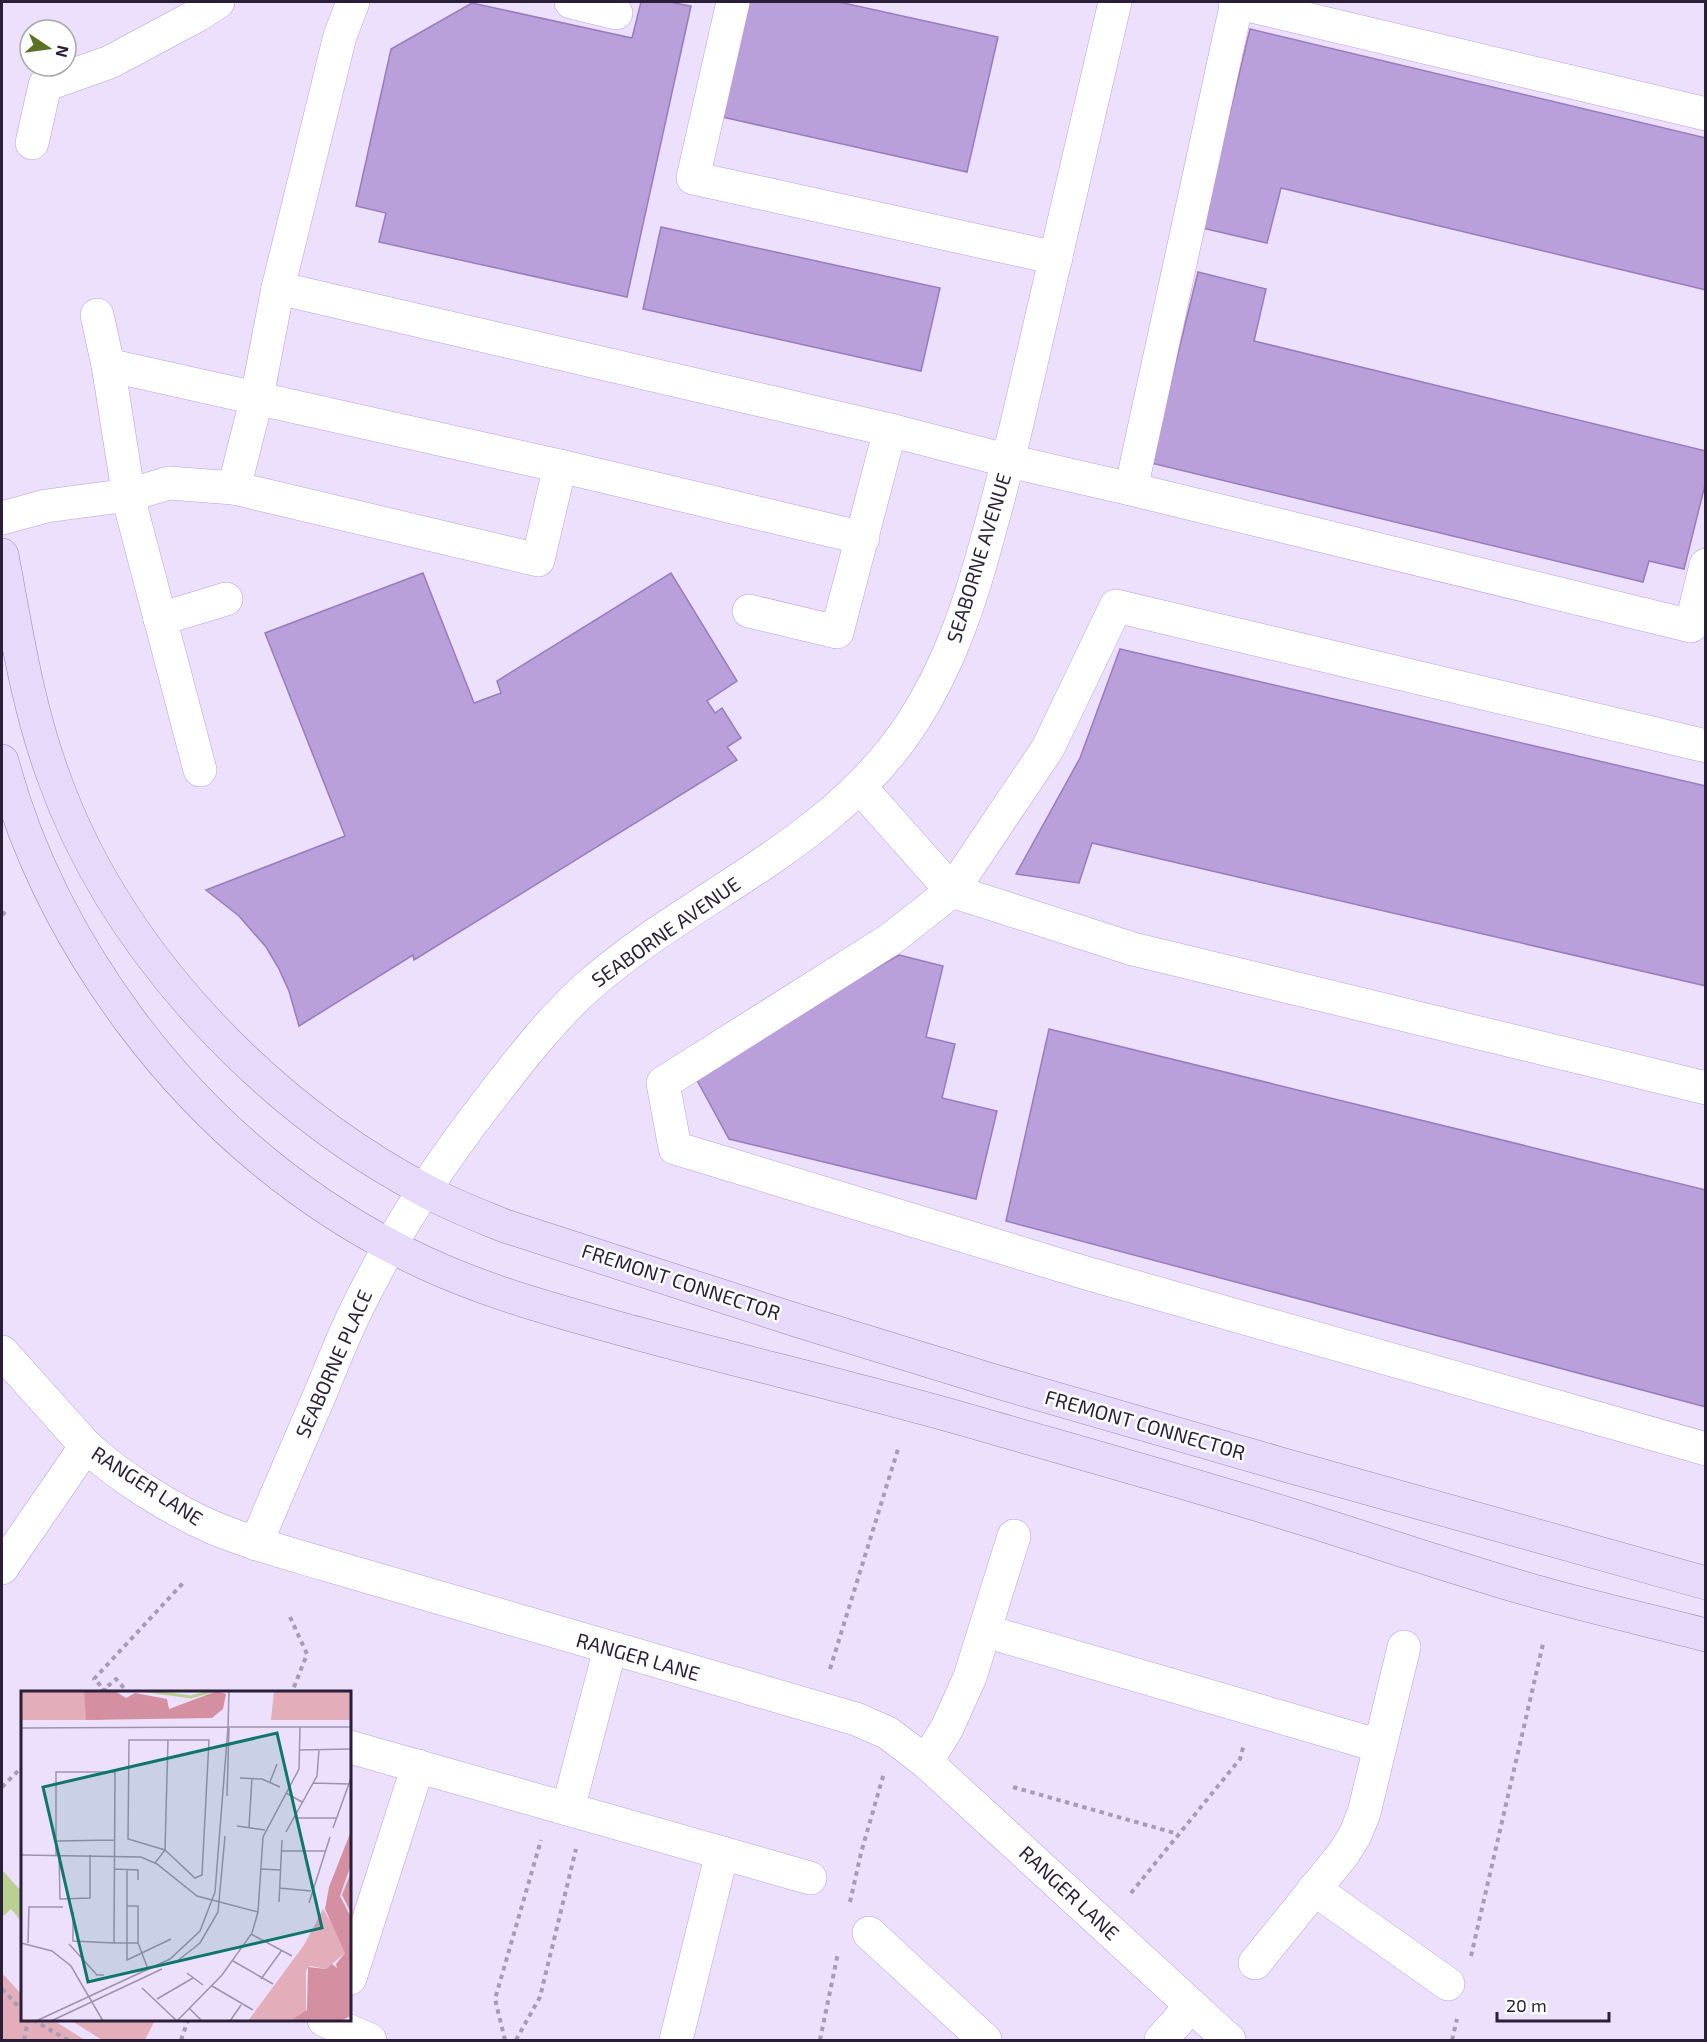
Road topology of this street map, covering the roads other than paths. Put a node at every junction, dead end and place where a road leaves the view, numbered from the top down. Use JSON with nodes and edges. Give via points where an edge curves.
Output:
{"nodes":[{"id":1,"x":218,"y":2,"type":"edge"},
{"id":2,"x":353,"y":2,"type":"edge"},
{"id":3,"x":571,"y":2,"type":"edge"},
{"id":4,"x":733,"y":2,"type":"edge"},
{"id":5,"x":1112,"y":2,"type":"edge"},
{"id":6,"x":1236,"y":2,"type":"edge"},
{"id":7,"x":616,"y":13,"type":"dead end"},
{"id":8,"x":1706,"y":114,"type":"edge"},
{"id":9,"x":32,"y":143,"type":"dead end"},
{"id":10,"x":1056,"y":258,"type":"junction"},
{"id":11,"x":278,"y":288,"type":"junction"},
{"id":12,"x":97,"y":315,"type":"dead end"},
{"id":13,"x":108,"y":365,"type":"junction"},
{"id":14,"x":256,"y":397,"type":"junction"},
{"id":15,"x":890,"y":430,"type":"junction"},
{"id":16,"x":1009,"y":461,"type":"junction"},
{"id":17,"x":560,"y":466,"type":"junction"},
{"id":18,"x":234,"y":488,"type":"junction"},
{"id":19,"x":1131,"y":489,"type":"junction"},
{"id":20,"x":129,"y":495,"type":"junction"},
{"id":21,"x":2,"y":518,"type":"edge"},
{"id":22,"x":863,"y":538,"type":"junction"},
{"id":23,"x":2,"y":555,"type":"edge"},
{"id":24,"x":1706,"y":565,"type":"edge"},
{"id":25,"x":226,"y":599,"type":"dead end"},
{"id":26,"x":749,"y":611,"type":"dead end"},
{"id":27,"x":160,"y":619,"type":"junction"},
{"id":28,"x":1706,"y":746,"type":"edge"},
{"id":29,"x":2,"y":761,"type":"edge"},
{"id":30,"x":200,"y":770,"type":"dead end"},
{"id":31,"x":860,"y":787,"type":"junction"},
{"id":32,"x":952,"y":891,"type":"junction"},
{"id":33,"x":1706,"y":1088,"type":"edge"},
{"id":34,"x":425,"y":1191,"type":"junction"},
{"id":35,"x":391,"y":1246,"type":"junction"},
{"id":36,"x":2,"y":1352,"type":"edge"},
{"id":37,"x":86,"y":1446,"type":"junction"},
{"id":38,"x":1706,"y":1449,"type":"edge"},
{"id":39,"x":1014,"y":1536,"type":"dead end"},
{"id":40,"x":256,"y":1544,"type":"junction"},
{"id":41,"x":2,"y":1568,"type":"edge"},
{"id":42,"x":1706,"y":1583,"type":"edge"},
{"id":43,"x":985,"y":1631,"type":"junction"},
{"id":44,"x":1706,"y":1635,"type":"edge"},
{"id":45,"x":1404,"y":1647,"type":"dead end"},
{"id":46,"x":610,"y":1649,"type":"junction"},
{"id":47,"x":1380,"y":1746,"type":"junction"},
{"id":48,"x":351,"y":1747,"type":"edge"},
{"id":49,"x":926,"y":1762,"type":"junction"},
{"id":50,"x":418,"y":1766,"type":"junction"},
{"id":51,"x":568,"y":1809,"type":"junction"},
{"id":52,"x":722,"y":1853,"type":"junction"},
{"id":53,"x":810,"y":1878,"type":"dead end"},
{"id":54,"x":1314,"y":1889,"type":"junction"},
{"id":55,"x":869,"y":1933,"type":"dead end"},
{"id":56,"x":1255,"y":1963,"type":"dead end"},
{"id":57,"x":351,"y":1975,"type":"edge"},
{"id":58,"x":1448,"y":1984,"type":"dead end"},
{"id":59,"x":1191,"y":2006,"type":"junction"},
{"id":60,"x":332,"y":2021,"type":"edge"},
{"id":61,"x":974,"y":2036,"type":"edge"},
{"id":62,"x":370,"y":2040,"type":"edge"},
{"id":63,"x":676,"y":2040,"type":"edge"},
{"id":64,"x":1161,"y":2040,"type":"edge"},
{"id":65,"x":1229,"y":2040,"type":"edge"}],
"edges":[{"from":1,"to":9,"type":"street","via":[[110,62],[45,85]]},
{"from":2,"to":11,"type":"street","via":[[340,36]]},
{"from":3,"to":7,"type":"street"},
{"from":4,"to":10,"type":"street","via":[[693,178]]},
{"from":5,"to":10,"type":"street","name":"SEABORNE AVENUE"},
{"from":6,"to":8,"type":"street"},
{"from":6,"to":19,"type":"street"},
{"from":10,"to":16,"type":"street","name":"SEABORNE AVENUE"},
{"from":11,"to":14,"type":"street"},
{"from":11,"to":15,"type":"street"},
{"from":12,"to":13,"type":"street"},
{"from":13,"to":14,"type":"street"},
{"from":13,"to":20,"type":"street"},
{"from":14,"to":17,"type":"street"},
{"from":14,"to":18,"type":"street"},
{"from":15,"to":16,"type":"street"},
{"from":15,"to":22,"type":"street"},
{"from":16,"to":19,"type":"street"},
{"from":16,"to":31,"type":"street","name":"SEABORNE AVENUE","via":[[978,576],[955,642],[911,725]]},
{"from":17,"to":18,"type":"street","via":[[538,560]]},
{"from":17,"to":22,"type":"street"},
{"from":18,"to":20,"type":"street","via":[[169,483]]},
{"from":19,"to":24,"type":"street","via":[[1691,626]]},
{"from":20,"to":21,"type":"street","via":[[46,506]]},
{"from":20,"to":27,"type":"street"},
{"from":22,"to":26,"type":"street","via":[[837,632]]},
{"from":23,"to":34,"type":"main road","name":"FREMONT CONNECTOR","via":[[26,680],[53,776],[119,907],[178,989],[248,1062],[325,1126]]},
{"from":25,"to":27,"type":"street"},
{"from":27,"to":30,"type":"street"},
{"from":28,"to":32,"type":"street","via":[[1116,606],[1048,748]]},
{"from":29,"to":35,"type":"main road","via":[[22,823],[63,915],[93,968],[147,1044],[212,1117],[250,1151],[324,1206]]},
{"from":31,"to":32,"type":"street"},
{"from":31,"to":34,"type":"street","name":"SEABORNE AVENUE","via":[[802,838],[623,957],[585,989],[512,1070]]},
{"from":32,"to":33,"type":"street","via":[[1133,950]]},
{"from":32,"to":38,"type":"street","via":[[891,939],[663,1083],[675,1148],[1086,1273]]},
{"from":34,"to":35,"type":"street","name":"SEABORNE PLACE"},
{"from":34,"to":42,"type":"main road","name":"FREMONT CONNECTOR","via":[[505,1226],[895,1351]]},
{"from":35,"to":40,"type":"street","name":"SEABORNE PLACE","via":[[352,1319]]},
{"from":35,"to":44,"type":"main road","via":[[460,1278],[557,1311],[946,1414],[1522,1587]]},
{"from":36,"to":37,"type":"street","name":"RANGER LANE"},
{"from":37,"to":40,"type":"street","name":"RANGER LANE","via":[[171,1506]]},
{"from":37,"to":41,"type":"street"},
{"from":39,"to":43,"type":"street"},
{"from":40,"to":46,"type":"street","name":"RANGER LANE"},
{"from":43,"to":47,"type":"street"},
{"from":43,"to":49,"type":"street","via":[[959,1704]]},
{"from":45,"to":47,"type":"street"},
{"from":46,"to":49,"type":"street","name":"RANGER LANE","via":[[855,1719],[888,1733]]},
{"from":46,"to":51,"type":"street"},
{"from":47,"to":54,"type":"street","via":[[1355,1835]]},
{"from":48,"to":50,"type":"street"},
{"from":49,"to":59,"type":"street","name":"RANGER LANE"},
{"from":50,"to":51,"type":"street"},
{"from":50,"to":57,"type":"street"},
{"from":51,"to":52,"type":"street"},
{"from":52,"to":53,"type":"street"},
{"from":52,"to":63,"type":"street"},
{"from":54,"to":56,"type":"street"},
{"from":54,"to":58,"type":"street"},
{"from":55,"to":61,"type":"street"},
{"from":59,"to":64,"type":"street"},
{"from":59,"to":65,"type":"street","name":"RANGER LANE"},
{"from":60,"to":62,"type":"street"}]}
